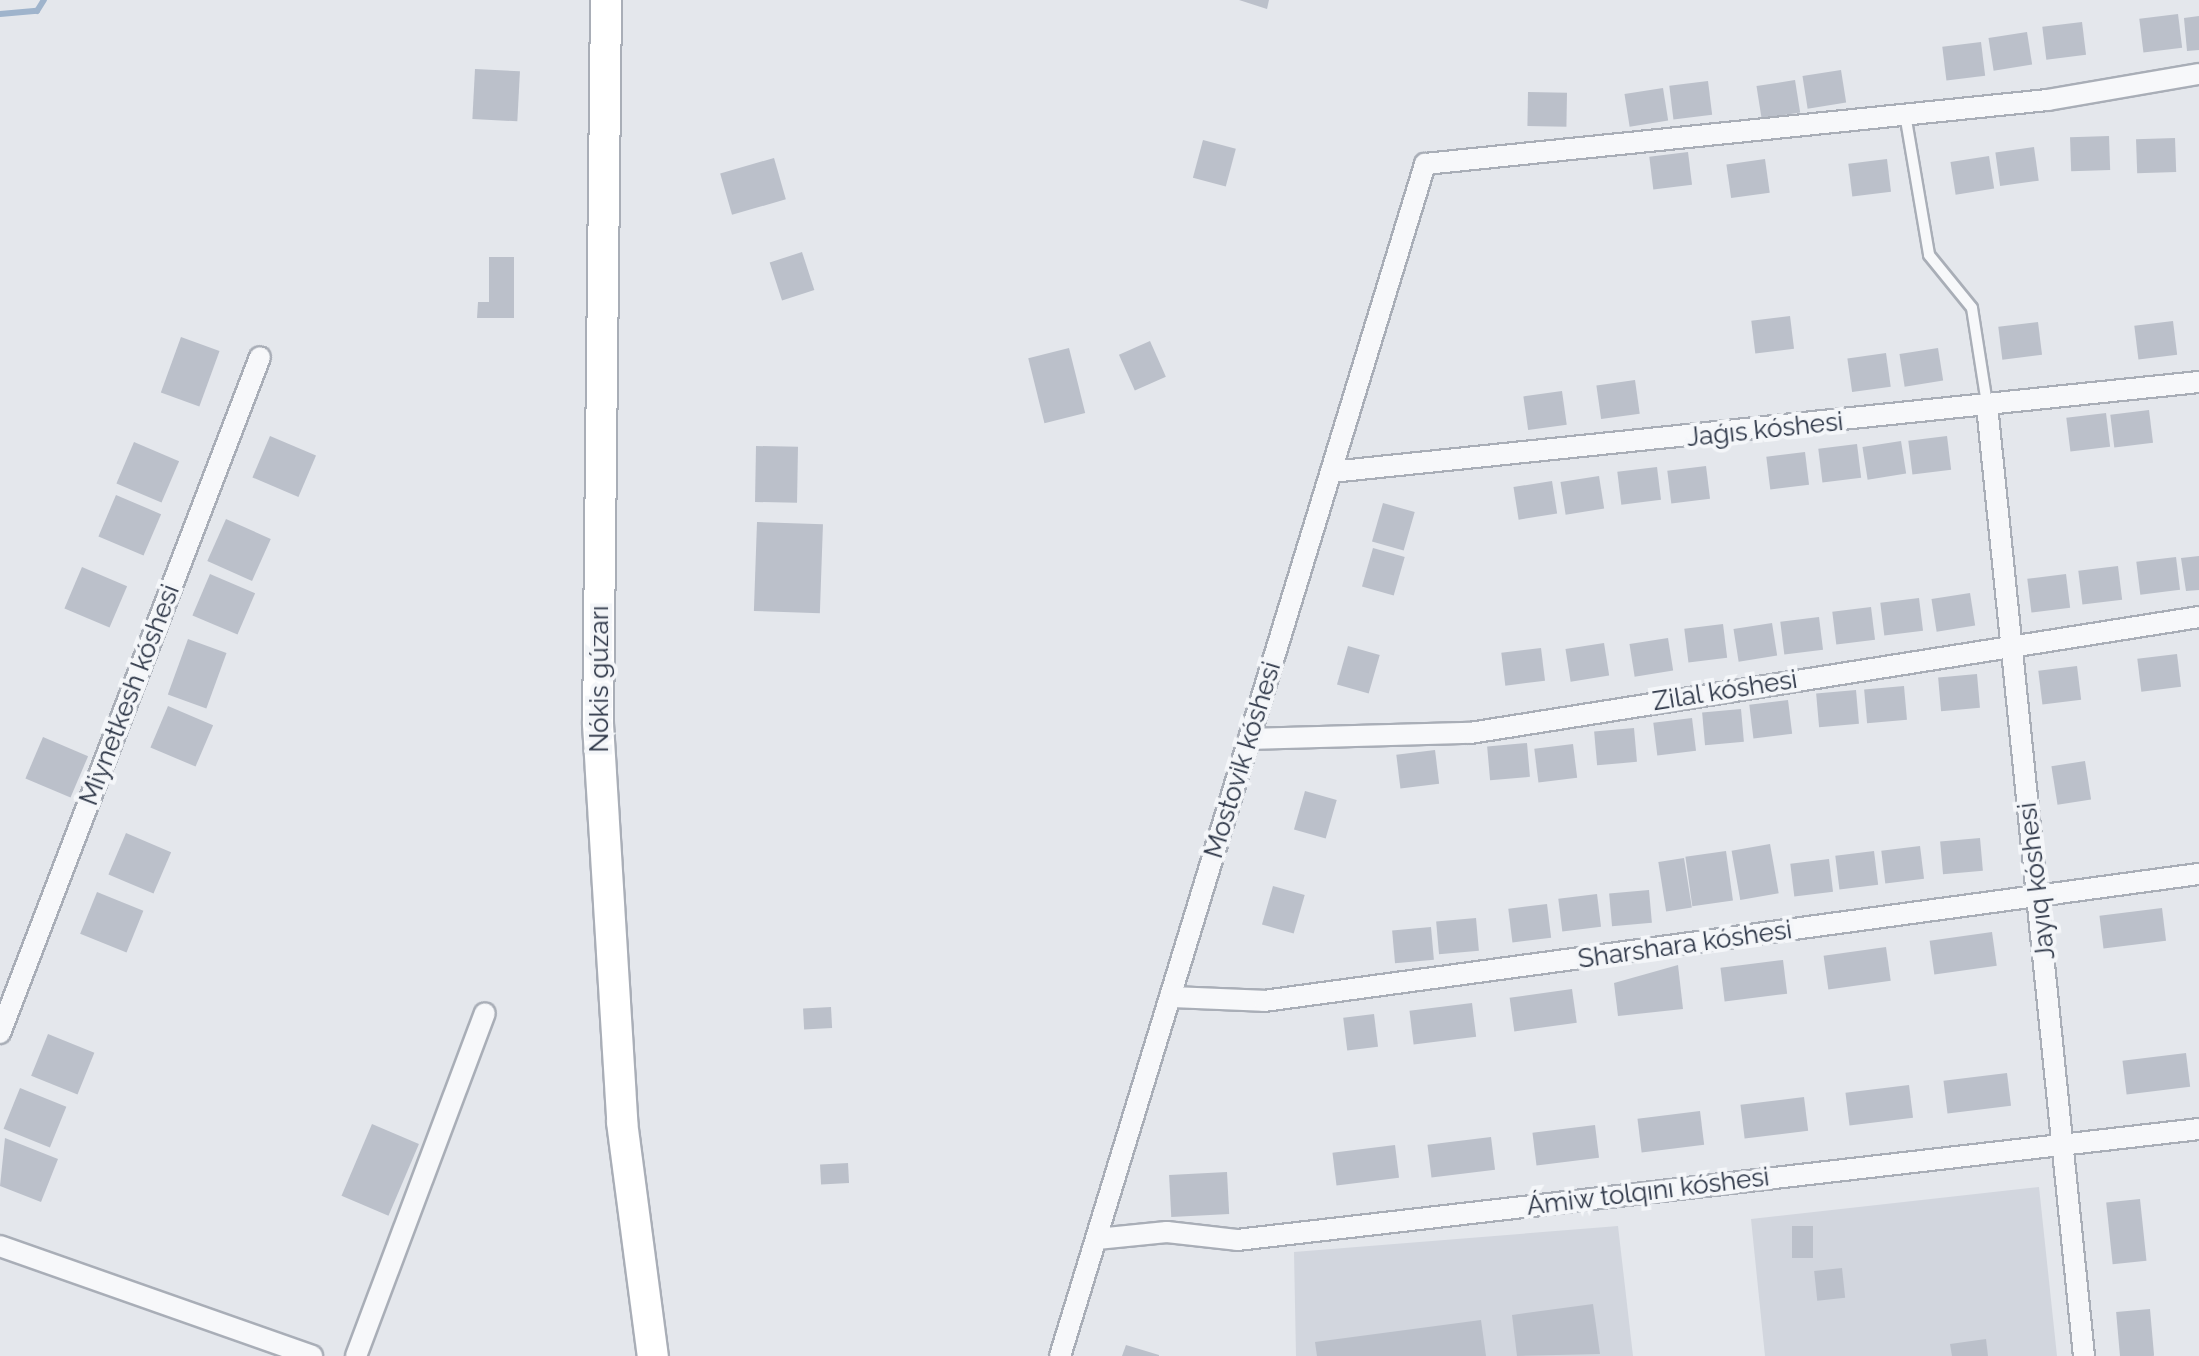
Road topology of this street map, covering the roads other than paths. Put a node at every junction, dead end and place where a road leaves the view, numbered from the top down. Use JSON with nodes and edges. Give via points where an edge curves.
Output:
{"nodes":[{"id":1,"x":606,"y":0,"type":"edge"},
{"id":2,"x":2199,"y":74,"type":"edge"},
{"id":3,"x":1905,"y":114,"type":"junction"},
{"id":4,"x":260,"y":357,"type":"dead end"},
{"id":5,"x":2199,"y":382,"type":"edge"},
{"id":6,"x":1987,"y":406,"type":"junction"},
{"id":7,"x":1331,"y":472,"type":"junction"},
{"id":8,"x":2199,"y":617,"type":"edge"},
{"id":9,"x":2007,"y":645,"type":"junction"},
{"id":10,"x":1249,"y":739,"type":"junction"},
{"id":11,"x":2199,"y":874,"type":"edge"},
{"id":12,"x":2041,"y":898,"type":"junction"},
{"id":13,"x":1170,"y":997,"type":"junction"},
{"id":14,"x":485,"y":1013,"type":"dead end"},
{"id":15,"x":0,"y":1033,"type":"edge"},
{"id":16,"x":2199,"y":1129,"type":"edge"},
{"id":17,"x":2064,"y":1142,"type":"junction"},
{"id":18,"x":1097,"y":1239,"type":"junction"},
{"id":19,"x":0,"y":1246,"type":"edge"},
{"id":20,"x":312,"y":1356,"type":"edge"},
{"id":21,"x":356,"y":1356,"type":"edge"},
{"id":22,"x":653,"y":1356,"type":"edge"},
{"id":23,"x":1060,"y":1356,"type":"edge"},
{"id":24,"x":2084,"y":1356,"type":"edge"}],
"edges":[{"from":1,"to":22,"type":"main road","name":"Nókis gúzarı","via":[[598,724],[622,1122]]},
{"from":2,"to":3,"type":"street"},
{"from":3,"to":6,"type":"lane","via":[[1929,255],[1972,308]]},
{"from":3,"to":7,"type":"street","name":"Mostovik kóshesi","via":[[1425,164]]},
{"from":4,"to":15,"type":"street","name":"Miynetkesh kóshesi"},
{"from":5,"to":6,"type":"street","name":"Jaǵıs kóshesi"},
{"from":6,"to":7,"type":"street","name":"Jaǵıs kóshesi"},
{"from":6,"to":9,"type":"street","name":"Jayıq kóshesi"},
{"from":7,"to":10,"type":"street","name":"Mostovik kóshesi"},
{"from":8,"to":9,"type":"street","name":"Zilal kóshesi"},
{"from":9,"to":10,"type":"street","name":"Zilal kóshesi","via":[[1470,733]]},
{"from":9,"to":12,"type":"street","name":"Jayıq kóshesi"},
{"from":10,"to":13,"type":"street","name":"Mostovik kóshesi"},
{"from":11,"to":12,"type":"street","name":"Sharshara kóshesi"},
{"from":12,"to":13,"type":"street","name":"Sharshara kóshesi","via":[[1264,1001]]},
{"from":12,"to":17,"type":"street","name":"Jayıq kóshesi"},
{"from":13,"to":18,"type":"street","name":"Mostovik kóshesi"},
{"from":14,"to":21,"type":"street"},
{"from":16,"to":17,"type":"street","name":"Ámiw tolqını kóshesi"},
{"from":17,"to":18,"type":"street","name":"Ámiw tolqını kóshesi","via":[[1237,1240],[1167,1232]]},
{"from":17,"to":24,"type":"street","name":"Jayıq kóshesi"},
{"from":18,"to":23,"type":"street","name":"Mostovik kóshesi"},
{"from":19,"to":20,"type":"street"}]}
